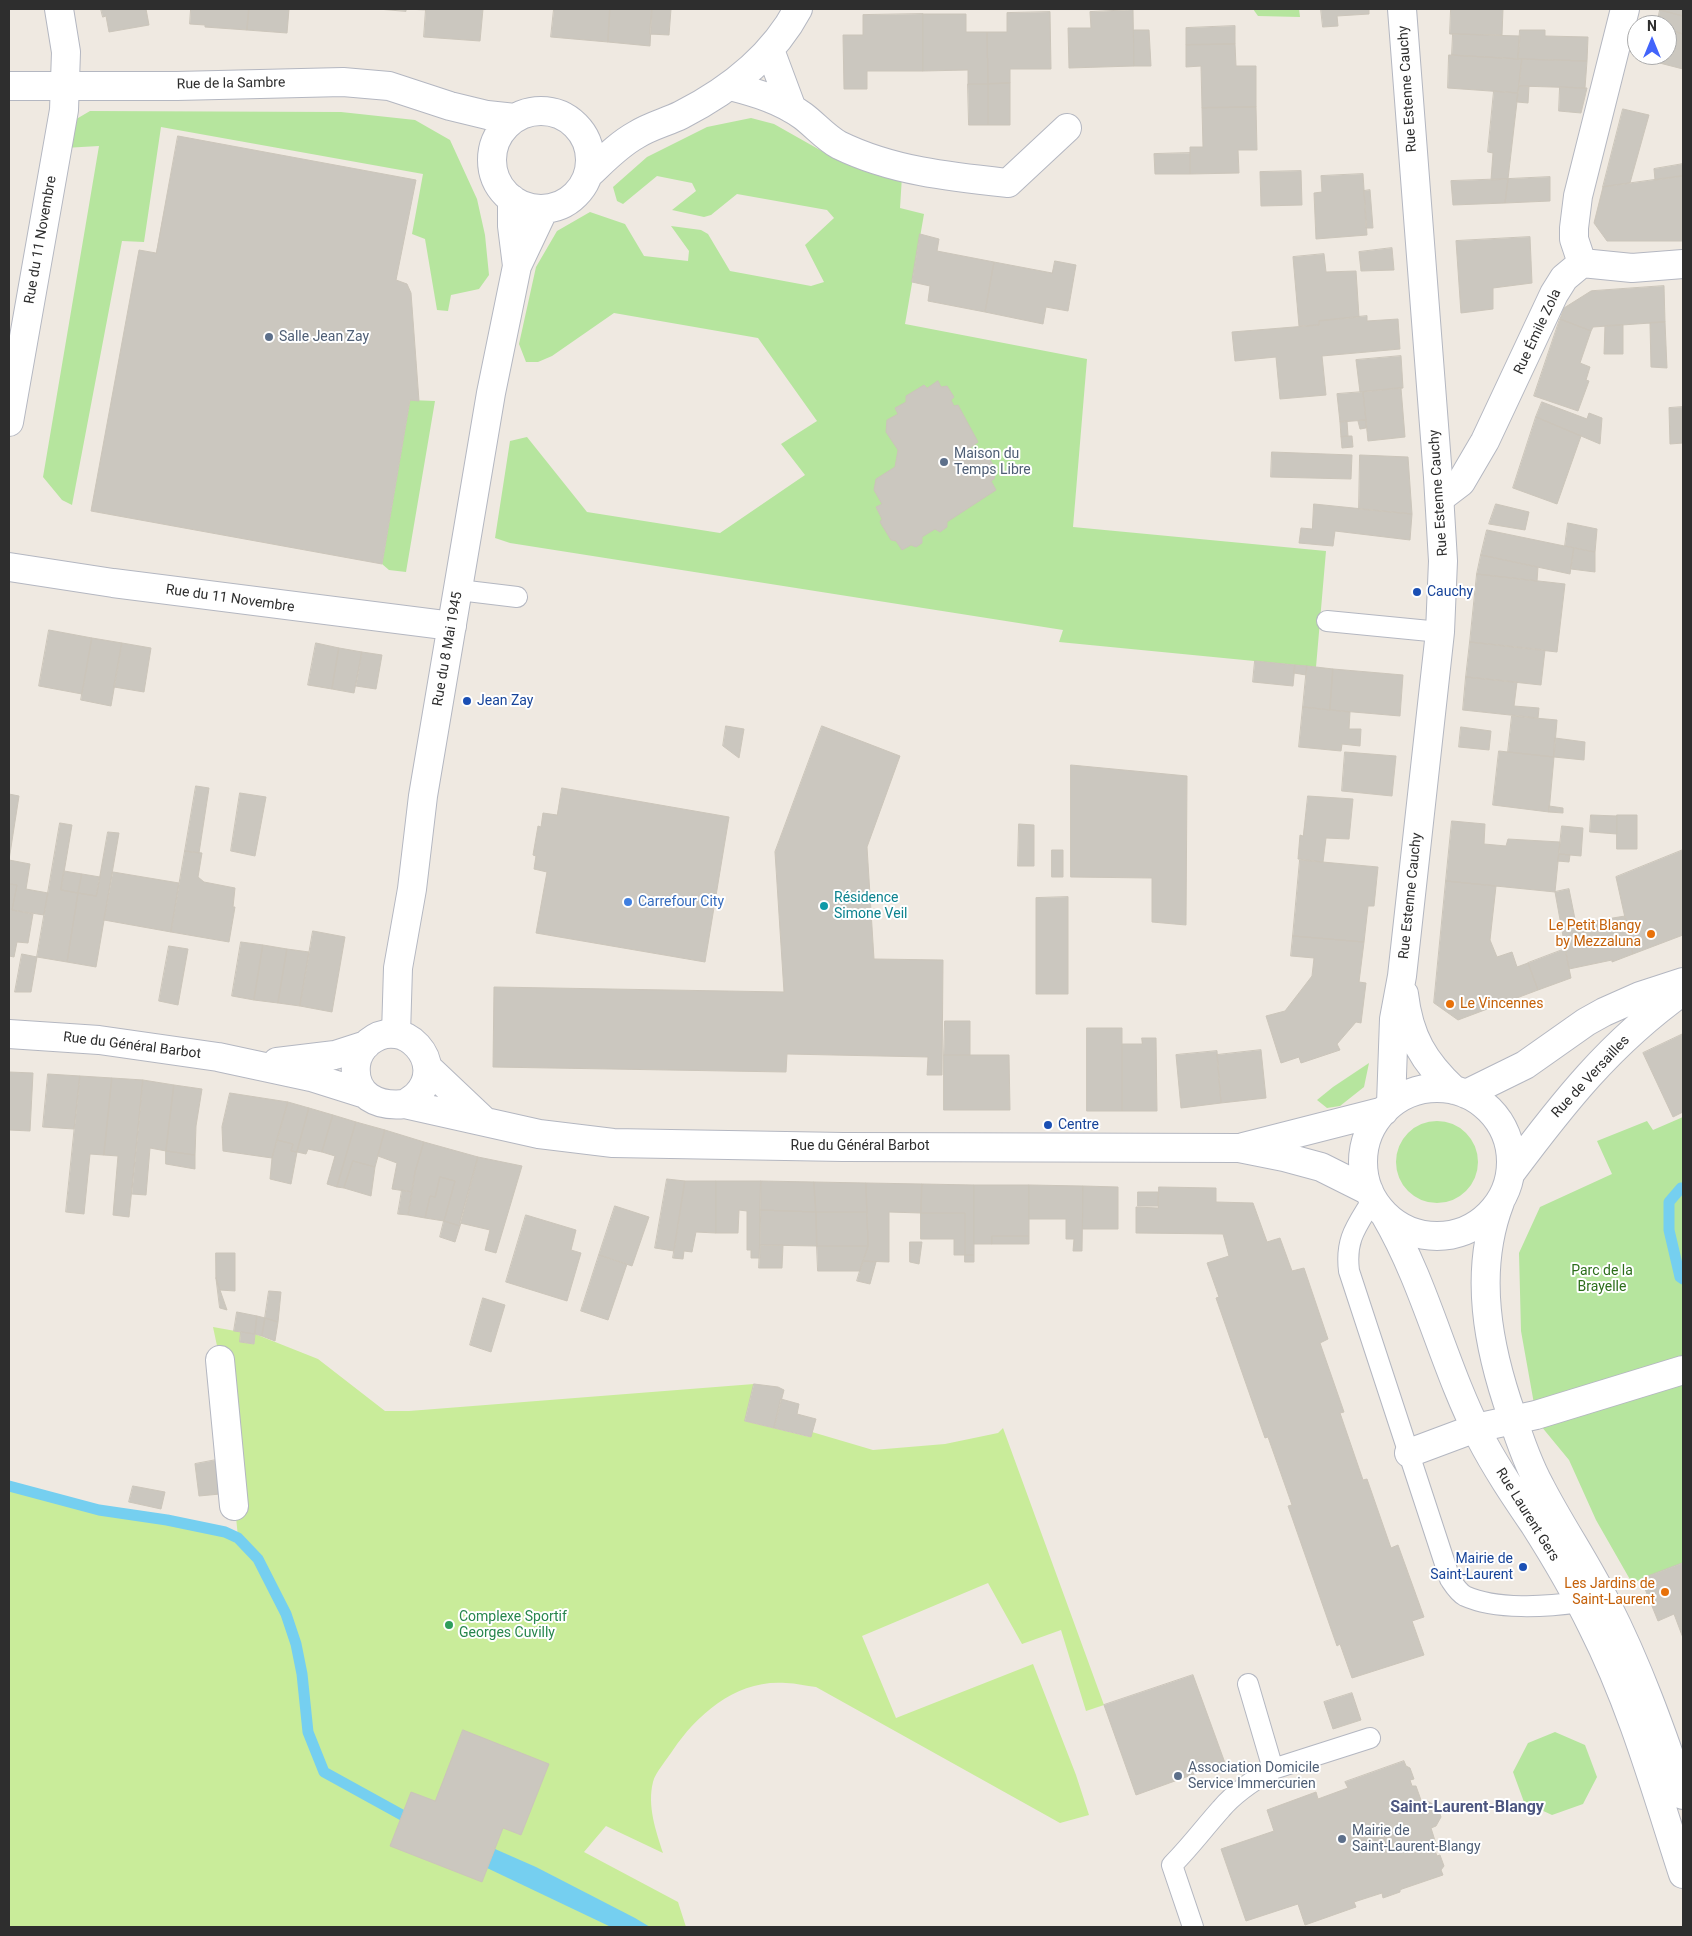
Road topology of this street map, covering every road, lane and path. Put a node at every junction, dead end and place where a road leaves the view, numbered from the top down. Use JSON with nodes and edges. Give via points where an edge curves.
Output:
{"nodes":[{"id":1,"x":59,"y":9,"type":"edge"},
{"id":2,"x":798,"y":9,"type":"edge"},
{"id":3,"x":1402,"y":9,"type":"edge"},
{"id":4,"x":1625,"y":9,"type":"edge"},
{"id":5,"x":770,"y":50,"type":"junction"},
{"id":6,"x":9,"y":86,"type":"edge"},
{"id":7,"x":66,"y":86,"type":"junction"},
{"id":8,"x":730,"y":86,"type":"junction"},
{"id":9,"x":450,"y":106,"type":"junction"},
{"id":10,"x":792,"y":109,"type":"junction"},
{"id":11,"x":515,"y":118,"type":"junction"},
{"id":12,"x":1067,"y":128,"type":"dead end"},
{"id":13,"x":580,"y":130,"type":"junction"},
{"id":14,"x":636,"y":134,"type":"junction"},
{"id":15,"x":493,"y":151,"type":"junction"},
{"id":16,"x":589,"y":174,"type":"junction"},
{"id":17,"x":512,"y":200,"type":"junction"},
{"id":18,"x":544,"y":209,"type":"junction"},
{"id":19,"x":1582,"y":263,"type":"junction"},
{"id":20,"x":1683,"y":264,"type":"edge"},
{"id":21,"x":517,"y":266,"type":"junction"},
{"id":22,"x":9,"y":422,"type":"edge"},
{"id":23,"x":1440,"y":498,"type":"junction"},
{"id":24,"x":9,"y":567,"type":"edge"},
{"id":25,"x":458,"y":590,"type":"junction"},
{"id":26,"x":517,"y":598,"type":"dead end"},
{"id":27,"x":1327,"y":621,"type":"dead end"},
{"id":28,"x":452,"y":626,"type":"junction"},
{"id":29,"x":1440,"y":632,"type":"junction"},
{"id":30,"x":1402,"y":976,"type":"junction"},
{"id":31,"x":1683,"y":982,"type":"edge"},
{"id":32,"x":1683,"y":991,"type":"edge"},
{"id":33,"x":9,"y":1034,"type":"edge"},
{"id":34,"x":396,"y":1034,"type":"junction"},
{"id":35,"x":366,"y":1045,"type":"junction"},
{"id":36,"x":255,"y":1064,"type":"junction"},
{"id":37,"x":428,"y":1068,"type":"junction"},
{"id":38,"x":1460,"y":1092,"type":"junction"},
{"id":39,"x":365,"y":1094,"type":"junction"},
{"id":40,"x":405,"y":1104,"type":"junction"},
{"id":41,"x":1387,"y":1107,"type":"junction"},
{"id":42,"x":483,"y":1120,"type":"junction"},
{"id":43,"x":1239,"y":1148,"type":"junction"},
{"id":44,"x":1510,"y":1174,"type":"junction"},
{"id":45,"x":1376,"y":1202,"type":"junction"},
{"id":46,"x":1500,"y":1202,"type":"junction"},
{"id":47,"x":220,"y":1360,"type":"dead end"},
{"id":48,"x":1683,"y":1370,"type":"edge"},
{"id":49,"x":1513,"y":1419,"type":"junction"},
{"id":50,"x":1476,"y":1428,"type":"junction"},
{"id":51,"x":1409,"y":1453,"type":"junction"},
{"id":52,"x":234,"y":1506,"type":"dead end"},
{"id":53,"x":1580,"y":1602,"type":"junction"},
{"id":54,"x":1248,"y":1684,"type":"dead end"},
{"id":55,"x":1370,"y":1738,"type":"dead end"},
{"id":56,"x":1273,"y":1769,"type":"junction"},
{"id":57,"x":1683,"y":1795,"type":"edge"},
{"id":58,"x":1683,"y":1874,"type":"edge"},
{"id":59,"x":1193,"y":1927,"type":"edge"}],
"edges":[{"from":1,"to":7,"type":"street","name":"Rue du 11 Novembre","via":[[66,52]]},
{"from":2,"to":5,"type":"street"},
{"from":3,"to":23,"type":"street","name":"Rue Estenne Cauchy"},
{"from":4,"to":19,"type":"street","via":[[1578,196],[1574,239]]},
{"from":5,"to":8,"type":"street"},
{"from":5,"to":10,"type":"street"},
{"from":6,"to":7,"type":"street","name":"Rue de la Sambre"},
{"from":7,"to":9,"type":"street","name":"Rue de la Sambre","via":[[343,82],[388,86]]},
{"from":7,"to":22,"type":"street","name":"Rue du 11 Novembre"},
{"from":8,"to":10,"type":"street","via":[[764,95]]},
{"from":8,"to":14,"type":"street","via":[[680,115]]},
{"from":9,"to":11,"type":"street","name":"Rue de la Sambre"},
{"from":9,"to":15,"type":"street","name":"Rue de la Sambre","via":[[465,118]]},
{"from":10,"to":12,"type":"street","via":[[837,144],[867,157],[938,176],[1008,183]]},
{"from":11,"to":13,"type":"street","via":[[541,111],[556,113],[569,119]]},
{"from":11,"to":15,"type":"street","via":[[500,132]]},
{"from":13,"to":14,"type":"street"},
{"from":13,"to":16,"type":"street","via":[[588,144]]},
{"from":14,"to":16,"type":"street"},
{"from":15,"to":17,"type":"street","via":[[495,178]]},
{"from":16,"to":18,"type":"street","via":[[576,194],[561,205]]},
{"from":17,"to":18,"type":"street"},
{"from":17,"to":21,"type":"street","name":"Rue du 8 Mai 1945"},
{"from":18,"to":21,"type":"street","name":"Rue du 8 Mai 1945"},
{"from":19,"to":20,"type":"street","via":[[1632,268]]},
{"from":19,"to":23,"type":"street","name":"Rue Émile Zola","via":[[1564,278],[1554,294],[1485,441],[1461,482]]},
{"from":21,"to":25,"type":"street","name":"Rue du 8 Mai 1945"},
{"from":23,"to":29,"type":"street","name":"Rue Estenne Cauchy","via":[[1443,562]]},
{"from":24,"to":28,"type":"street","name":"Rue du 11 Novembre"},
{"from":25,"to":26,"type":"lane"},
{"from":25,"to":28,"type":"street","name":"Rue du 8 Mai 1945"},
{"from":27,"to":29,"type":"lane"},
{"from":28,"to":34,"type":"street","name":"Rue du 8 Mai 1945","via":[[424,786],[412,889],[398,968]]},
{"from":29,"to":30,"type":"street","name":"Rue Estenne Cauchy"},
{"from":30,"to":38,"type":"street","name":"Rue Estenne Cauchy","via":[[1405,1003],[1418,1046],[1434,1071]]},
{"from":30,"to":41,"type":"street","name":"Rue Estenne Cauchy","via":[[1394,1019]]},
{"from":31,"to":38,"type":"street","via":[[1604,1012],[1525,1065]]},
{"from":32,"to":44,"type":"street","name":"Rue de Versailles","via":[[1611,1051]]},
{"from":33,"to":36,"type":"street","name":"Rue du Général Barbot","via":[[99,1040]]},
{"from":34,"to":35,"type":"street","via":[[374,1038]]},
{"from":34,"to":37,"type":"street","via":[[412,1040],[423,1052]]},
{"from":35,"to":36,"type":"street","via":[[335,1055]]},
{"from":35,"to":39,"type":"street","via":[[356,1064],[356,1075]]},
{"from":36,"to":39,"type":"street"},
{"from":37,"to":40,"type":"street","via":[[426,1082]]},
{"from":37,"to":42,"type":"street"},
{"from":38,"to":41,"type":"street","via":[[1436,1088],[1417,1091]]},
{"from":38,"to":44,"type":"street","via":[[1483,1104],[1502,1127],[1509,1145]]},
{"from":39,"to":40,"type":"street","via":[[390,1106]]},
{"from":40,"to":42,"type":"street","name":"Rue du Général Barbot"},
{"from":41,"to":43,"type":"street","name":"Rue du Général Barbot"},
{"from":41,"to":45,"type":"street","via":[[1372,1126],[1365,1144],[1364,1172]]},
{"from":42,"to":43,"type":"street","name":"Rue du Général Barbot","via":[[539,1134],[613,1143]]},
{"from":43,"to":45,"type":"street","name":"Rue du Général Barbot","via":[[1321,1167]]},
{"from":44,"to":46,"type":"street"},
{"from":45,"to":46,"type":"street","via":[[1400,1226],[1417,1234],[1445,1235],[1455,1234],[1480,1222]]},
{"from":45,"to":50,"type":"street","name":"Rue Laurent Gers","via":[[1412,1266],[1459,1392]]},
{"from":45,"to":51,"type":"lane","via":[[1348,1245],[1349,1271]]},
{"from":46,"to":49,"type":"street","name":"Rue Laurent Gers","via":[[1487,1248],[1487,1306],[1499,1381]]},
{"from":47,"to":52,"type":"street"},
{"from":48,"to":49,"type":"street","via":[[1536,1415]]},
{"from":49,"to":50,"type":"street"},
{"from":49,"to":57,"type":"street","name":"Rue Laurent Gers","via":[[1520,1444],[1540,1488],[1596,1581],[1624,1639]]},
{"from":50,"to":51,"type":"street"},
{"from":50,"to":53,"type":"street","name":"Rue Laurent Gers"},
{"from":51,"to":53,"type":"lane","via":[[1450,1579],[1464,1596],[1522,1606],[1544,1607]]},
{"from":53,"to":58,"type":"street","name":"Rue Laurent Gers","via":[[1623,1698]]},
{"from":54,"to":56,"type":"lane"},
{"from":55,"to":56,"type":"lane"},
{"from":56,"to":59,"type":"lane","via":[[1221,1808],[1172,1865]]}]}
